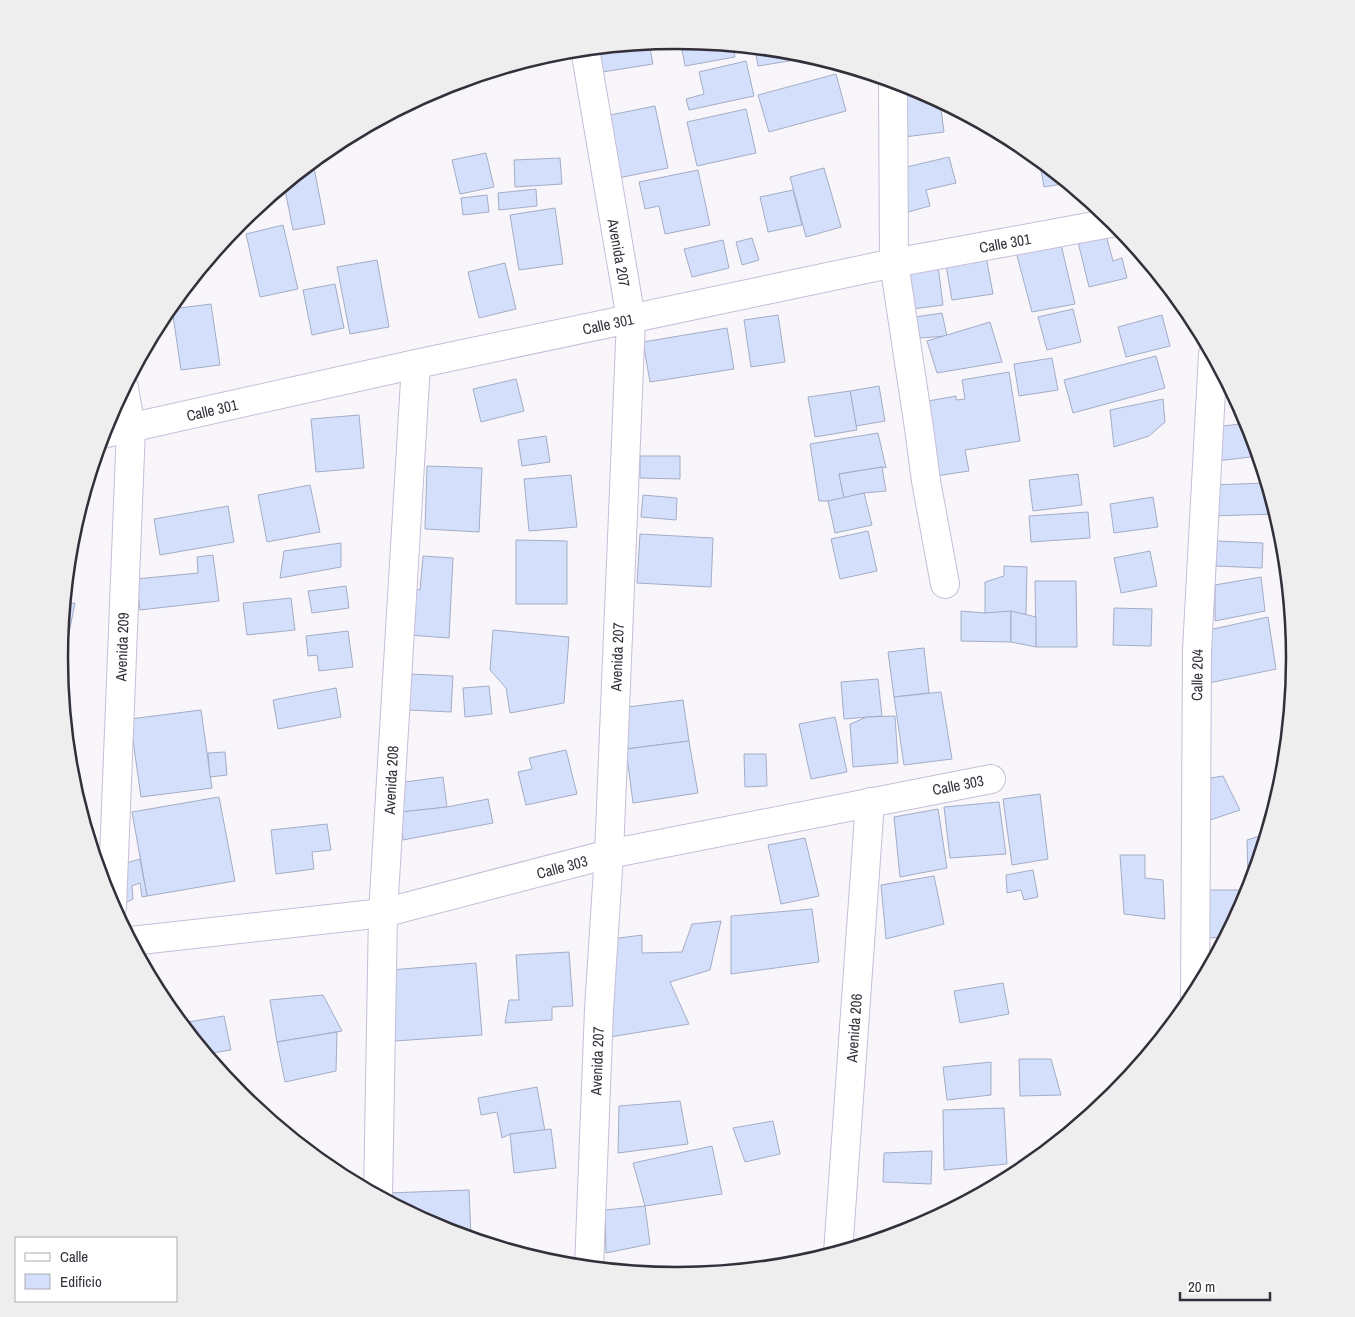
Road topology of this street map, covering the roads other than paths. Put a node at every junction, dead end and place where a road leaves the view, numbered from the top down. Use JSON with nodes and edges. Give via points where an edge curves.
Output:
{"nodes":[{"id":1,"x":586,"y":56,"type":"edge"},
{"id":2,"x":893,"y":88,"type":"edge"},
{"id":3,"x":1106,"y":224,"type":"edge"},
{"id":4,"x":894,"y":263,"type":"junction"},
{"id":5,"x":631,"y":319,"type":"junction"},
{"id":6,"x":416,"y":364,"type":"junction"},
{"id":7,"x":1212,"y":366,"type":"edge"},
{"id":8,"x":126,"y":400,"type":"edge"},
{"id":9,"x":131,"y":428,"type":"junction"},
{"id":10,"x":111,"y":432,"type":"edge"},
{"id":11,"x":945,"y":584,"type":"dead end"},
{"id":12,"x":991,"y":778,"type":"dead end"},
{"id":13,"x":870,"y":802,"type":"junction"},
{"id":14,"x":609,"y":854,"type":"junction"},
{"id":15,"x":113,"y":889,"type":"edge"},
{"id":16,"x":383,"y":913,"type":"junction"},
{"id":17,"x":137,"y":940,"type":"edge"},
{"id":18,"x":1195,"y":980,"type":"edge"},
{"id":19,"x":378,"y":1190,"type":"edge"},
{"id":20,"x":838,"y":1246,"type":"edge"},
{"id":21,"x":589,"y":1262,"type":"edge"}],
"edges":[{"from":1,"to":5,"type":"street","name":"Avenida 207"},
{"from":2,"to":4,"type":"street"},
{"from":3,"to":4,"type":"street","name":"Calle 301"},
{"from":4,"to":5,"type":"street","name":"Calle 301"},
{"from":4,"to":11,"type":"street","via":[[926,481]]},
{"from":5,"to":6,"type":"street","name":"Calle 301"},
{"from":5,"to":14,"type":"street","name":"Avenida 207"},
{"from":6,"to":9,"type":"street","name":"Calle 301"},
{"from":6,"to":16,"type":"street","name":"Avenida 208"},
{"from":7,"to":18,"type":"street","name":"Calle 204","via":[[1197,650]]},
{"from":8,"to":9,"type":"street","name":"Avenida 209"},
{"from":9,"to":10,"type":"street","name":"Calle 301"},
{"from":9,"to":15,"type":"street","name":"Avenida 209"},
{"from":12,"to":13,"type":"street","name":"Calle 303"},
{"from":13,"to":14,"type":"street","name":"Calle 303"},
{"from":13,"to":20,"type":"street","name":"Avenida 206"},
{"from":14,"to":16,"type":"street","name":"Calle 303"},
{"from":14,"to":21,"type":"street","name":"Avenida 207"},
{"from":16,"to":17,"type":"street","name":"Calle 303"},
{"from":16,"to":19,"type":"street","name":"Avenida 208"}]}
